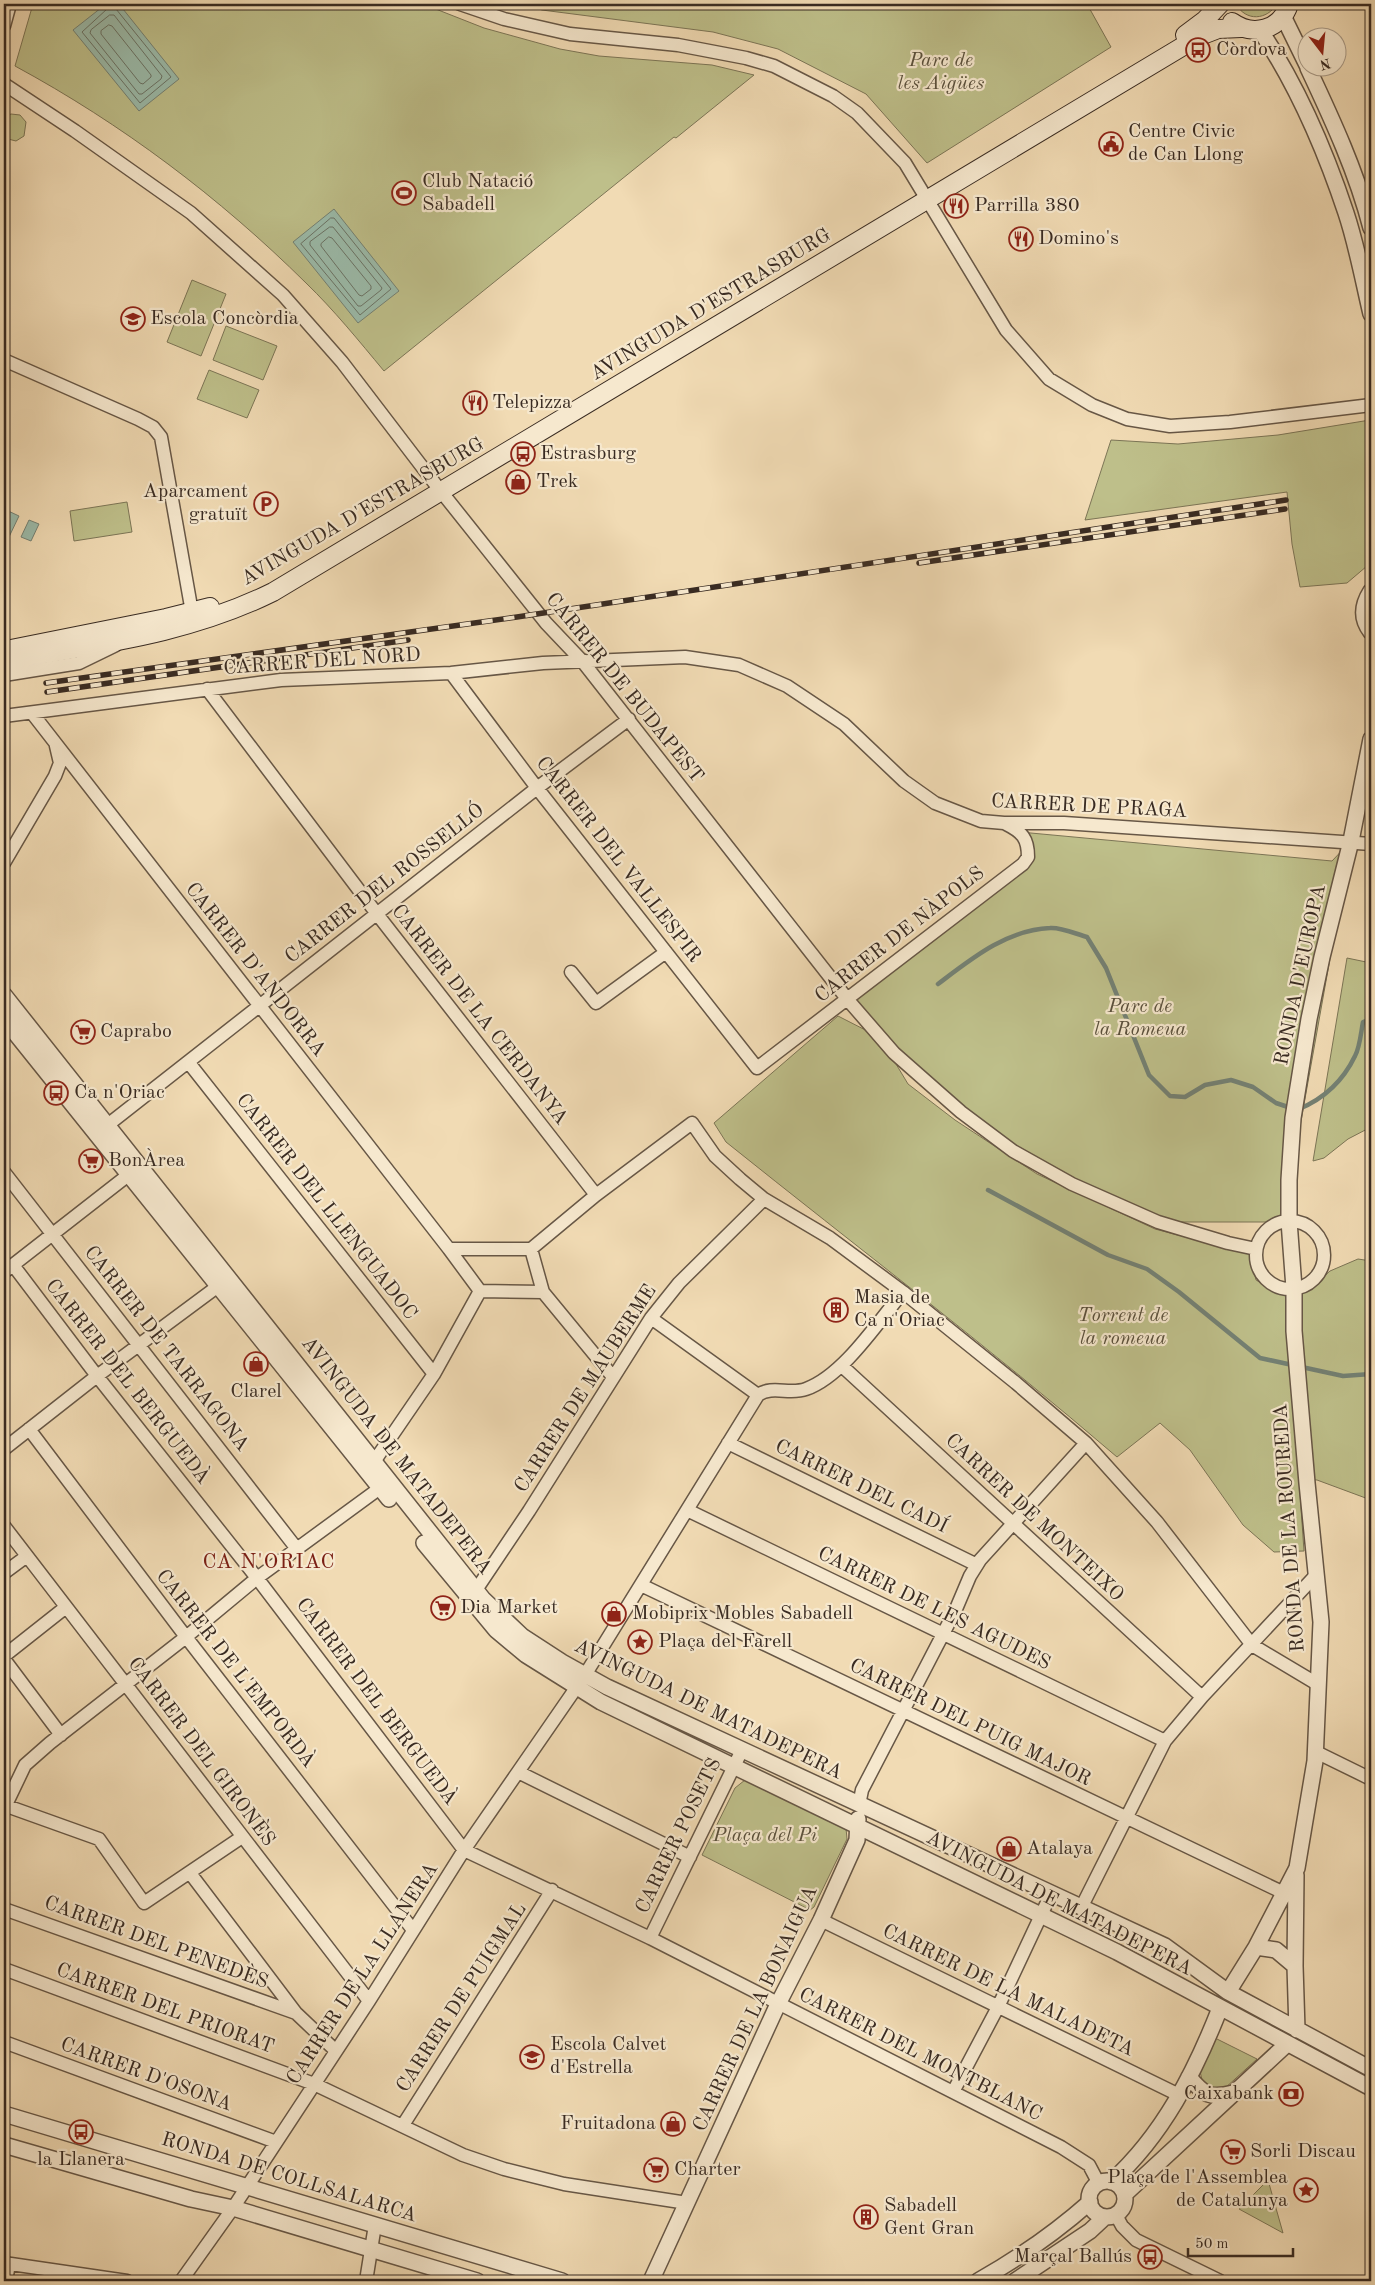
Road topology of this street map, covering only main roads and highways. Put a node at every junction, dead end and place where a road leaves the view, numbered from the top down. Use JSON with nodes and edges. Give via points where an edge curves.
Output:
{"nodes":[{"id":1,"x":1220,"y":4,"type":"edge"},
{"id":2,"x":1286,"y":10,"type":"edge"},
{"id":3,"x":1241,"y":28,"type":"junction"},
{"id":4,"x":926,"y":196,"type":"junction"},
{"id":5,"x":439,"y":488,"type":"junction"},
{"id":6,"x":193,"y":617,"type":"junction"},
{"id":7,"x":4,"y":650,"type":"edge"},
{"id":8,"x":4,"y":662,"type":"edge"}],
"edges":[{"from":1,"to":3,"type":"main road","via":[[1228,18]]},
{"from":1,"to":4,"type":"main road","name":"AVINGUDA D'ESTRASBURG","via":[[1205,20],[1164,48]]},
{"from":2,"to":3,"type":"main road","name":"AVINGUDA D'ESTRASBURG","via":[[1272,27],[1260,30]]},
{"from":3,"to":4,"type":"main road","name":"AVINGUDA D'ESTRASBURG","via":[[1218,29],[1200,36]]},
{"from":4,"to":5,"type":"main road","name":"AVINGUDA D'ESTRASBURG"},
{"from":4,"to":5,"type":"main road","name":"AVINGUDA D'ESTRASBURG","via":[[892,220]]},
{"from":5,"to":6,"type":"main road","name":"AVINGUDA D'ESTRASBURG","via":[[266,584]]},
{"from":6,"to":7,"type":"main road"},
{"from":6,"to":8,"type":"main road","name":"AVINGUDA D'ESTRASBURG","via":[[174,630],[124,642]]}]}
